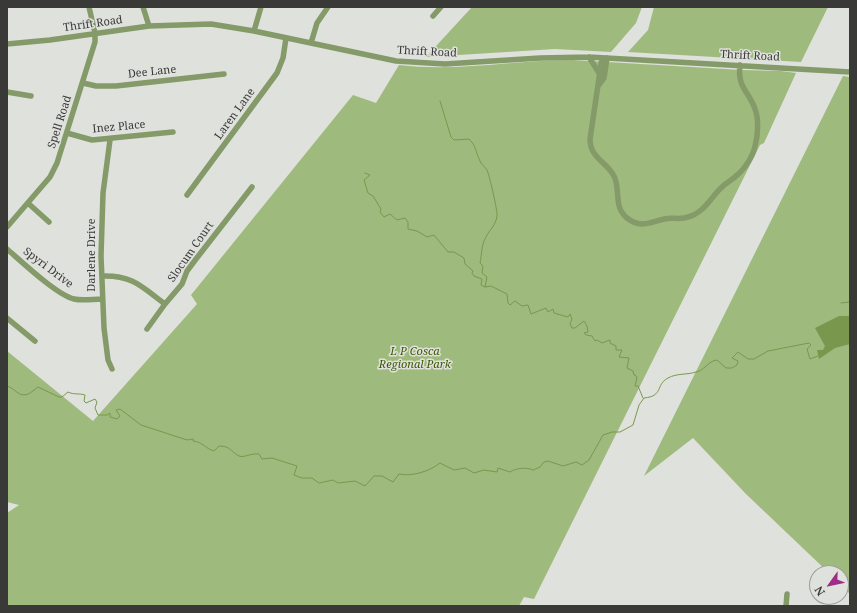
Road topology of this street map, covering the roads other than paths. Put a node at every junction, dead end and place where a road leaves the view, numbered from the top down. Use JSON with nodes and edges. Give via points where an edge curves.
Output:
{"nodes":[{"id":1,"x":90,"y":7,"type":"edge"},
{"id":2,"x":143,"y":7,"type":"edge"},
{"id":3,"x":260,"y":7,"type":"edge"},
{"id":4,"x":328,"y":7,"type":"edge"},
{"id":5,"x":441,"y":7,"type":"edge"},
{"id":6,"x":433,"y":16,"type":"dead end"},
{"id":7,"x":149,"y":26,"type":"junction"},
{"id":8,"x":254,"y":30,"type":"junction"},
{"id":9,"x":95,"y":33,"type":"junction"},
{"id":10,"x":286,"y":38,"type":"junction"},
{"id":11,"x":311,"y":43,"type":"junction"},
{"id":12,"x":7,"y":44,"type":"edge"},
{"id":13,"x":589,"y":57,"type":"junction"},
{"id":14,"x":604,"y":58,"type":"junction"},
{"id":15,"x":740,"y":65,"type":"junction"},
{"id":16,"x":850,"y":72,"type":"edge"},
{"id":17,"x":599,"y":73,"type":"junction"},
{"id":18,"x":224,"y":74,"type":"dead end"},
{"id":19,"x":83,"y":84,"type":"junction"},
{"id":20,"x":597,"y":86,"type":"junction"},
{"id":21,"x":7,"y":92,"type":"edge"},
{"id":22,"x":31,"y":96,"type":"dead end"},
{"id":23,"x":173,"y":132,"type":"dead end"},
{"id":24,"x":67,"y":133,"type":"junction"},
{"id":25,"x":110,"y":140,"type":"junction"},
{"id":26,"x":252,"y":187,"type":"dead end"},
{"id":27,"x":187,"y":195,"type":"dead end"},
{"id":28,"x":28,"y":204,"type":"junction"},
{"id":29,"x":49,"y":222,"type":"dead end"},
{"id":30,"x":7,"y":227,"type":"edge"},
{"id":31,"x":7,"y":250,"type":"edge"},
{"id":32,"x":102,"y":276,"type":"junction"},
{"id":33,"x":102,"y":298,"type":"junction"},
{"id":34,"x":165,"y":304,"type":"junction"},
{"id":35,"x":7,"y":318,"type":"edge"},
{"id":36,"x":147,"y":329,"type":"dead end"},
{"id":37,"x":34,"y":341,"type":"dead end"},
{"id":38,"x":112,"y":370,"type":"dead end"},
{"id":39,"x":787,"y":594,"type":"dead end"},
{"id":40,"x":786,"y":606,"type":"edge"}],
"edges":[{"from":1,"to":9,"type":"street","name":"Spell Road"},
{"from":2,"to":7,"type":"street"},
{"from":3,"to":8,"type":"street"},
{"from":4,"to":11,"type":"street","via":[[317,23]]},
{"from":5,"to":6,"type":"street"},
{"from":7,"to":8,"type":"street","name":"Thrift Road","via":[[211,24]]},
{"from":7,"to":9,"type":"street","name":"Thrift Road"},
{"from":8,"to":10,"type":"street","name":"Thrift Road"},
{"from":9,"to":12,"type":"street","name":"Thrift Road"},
{"from":9,"to":19,"type":"street","name":"Spell Road","via":[[95,42]]},
{"from":10,"to":11,"type":"street","name":"Thrift Road"},
{"from":10,"to":27,"type":"street","name":"Laren Lane","via":[[283,58],[277,73]]},
{"from":11,"to":13,"type":"street","name":"Thrift Road","via":[[418,64]]},
{"from":13,"to":14,"type":"street","name":"Thrift Road"},
{"from":13,"to":17,"type":"street"},
{"from":14,"to":15,"type":"street","name":"Thrift Road"},
{"from":14,"to":17,"type":"street"},
{"from":14,"to":20,"type":"street","via":[[604,78]]},
{"from":15,"to":16,"type":"street","name":"Thrift Road"},
{"from":15,"to":20,"type":"street","via":[[740,82],[757,116],[755,146],[744,168],[721,188],[707,205],[688,218],[666,219],[644,225],[633,222],[622,212],[614,177],[590,148]]},
{"from":17,"to":20,"type":"street"},
{"from":18,"to":19,"type":"street","name":"Dee Lane","via":[[116,86]]},
{"from":19,"to":24,"type":"street","name":"Spell Road"},
{"from":21,"to":22,"type":"street"},
{"from":23,"to":25,"type":"street","name":"Inez Place"},
{"from":24,"to":25,"type":"street","name":"Inez Place","via":[[88,140]]},
{"from":24,"to":28,"type":"street","name":"Spell Road","via":[[53,172]]},
{"from":25,"to":32,"type":"street","name":"Darlene Drive","via":[[102,206]]},
{"from":26,"to":34,"type":"street","name":"Slocum Court","via":[[187,271],[182,284]]},
{"from":28,"to":29,"type":"street"},
{"from":28,"to":30,"type":"street","name":"Spell Road"},
{"from":31,"to":33,"type":"street","name":"Spyri Drive","via":[[69,297],[76,300]]},
{"from":32,"to":33,"type":"street","name":"Darlene Drive"},
{"from":32,"to":34,"type":"street","via":[[133,280]]},
{"from":33,"to":38,"type":"street","name":"Darlene Drive","via":[[105,341]]},
{"from":34,"to":36,"type":"street","name":"Slocum Court"},
{"from":35,"to":37,"type":"street"},
{"from":39,"to":40,"type":"street"}]}
